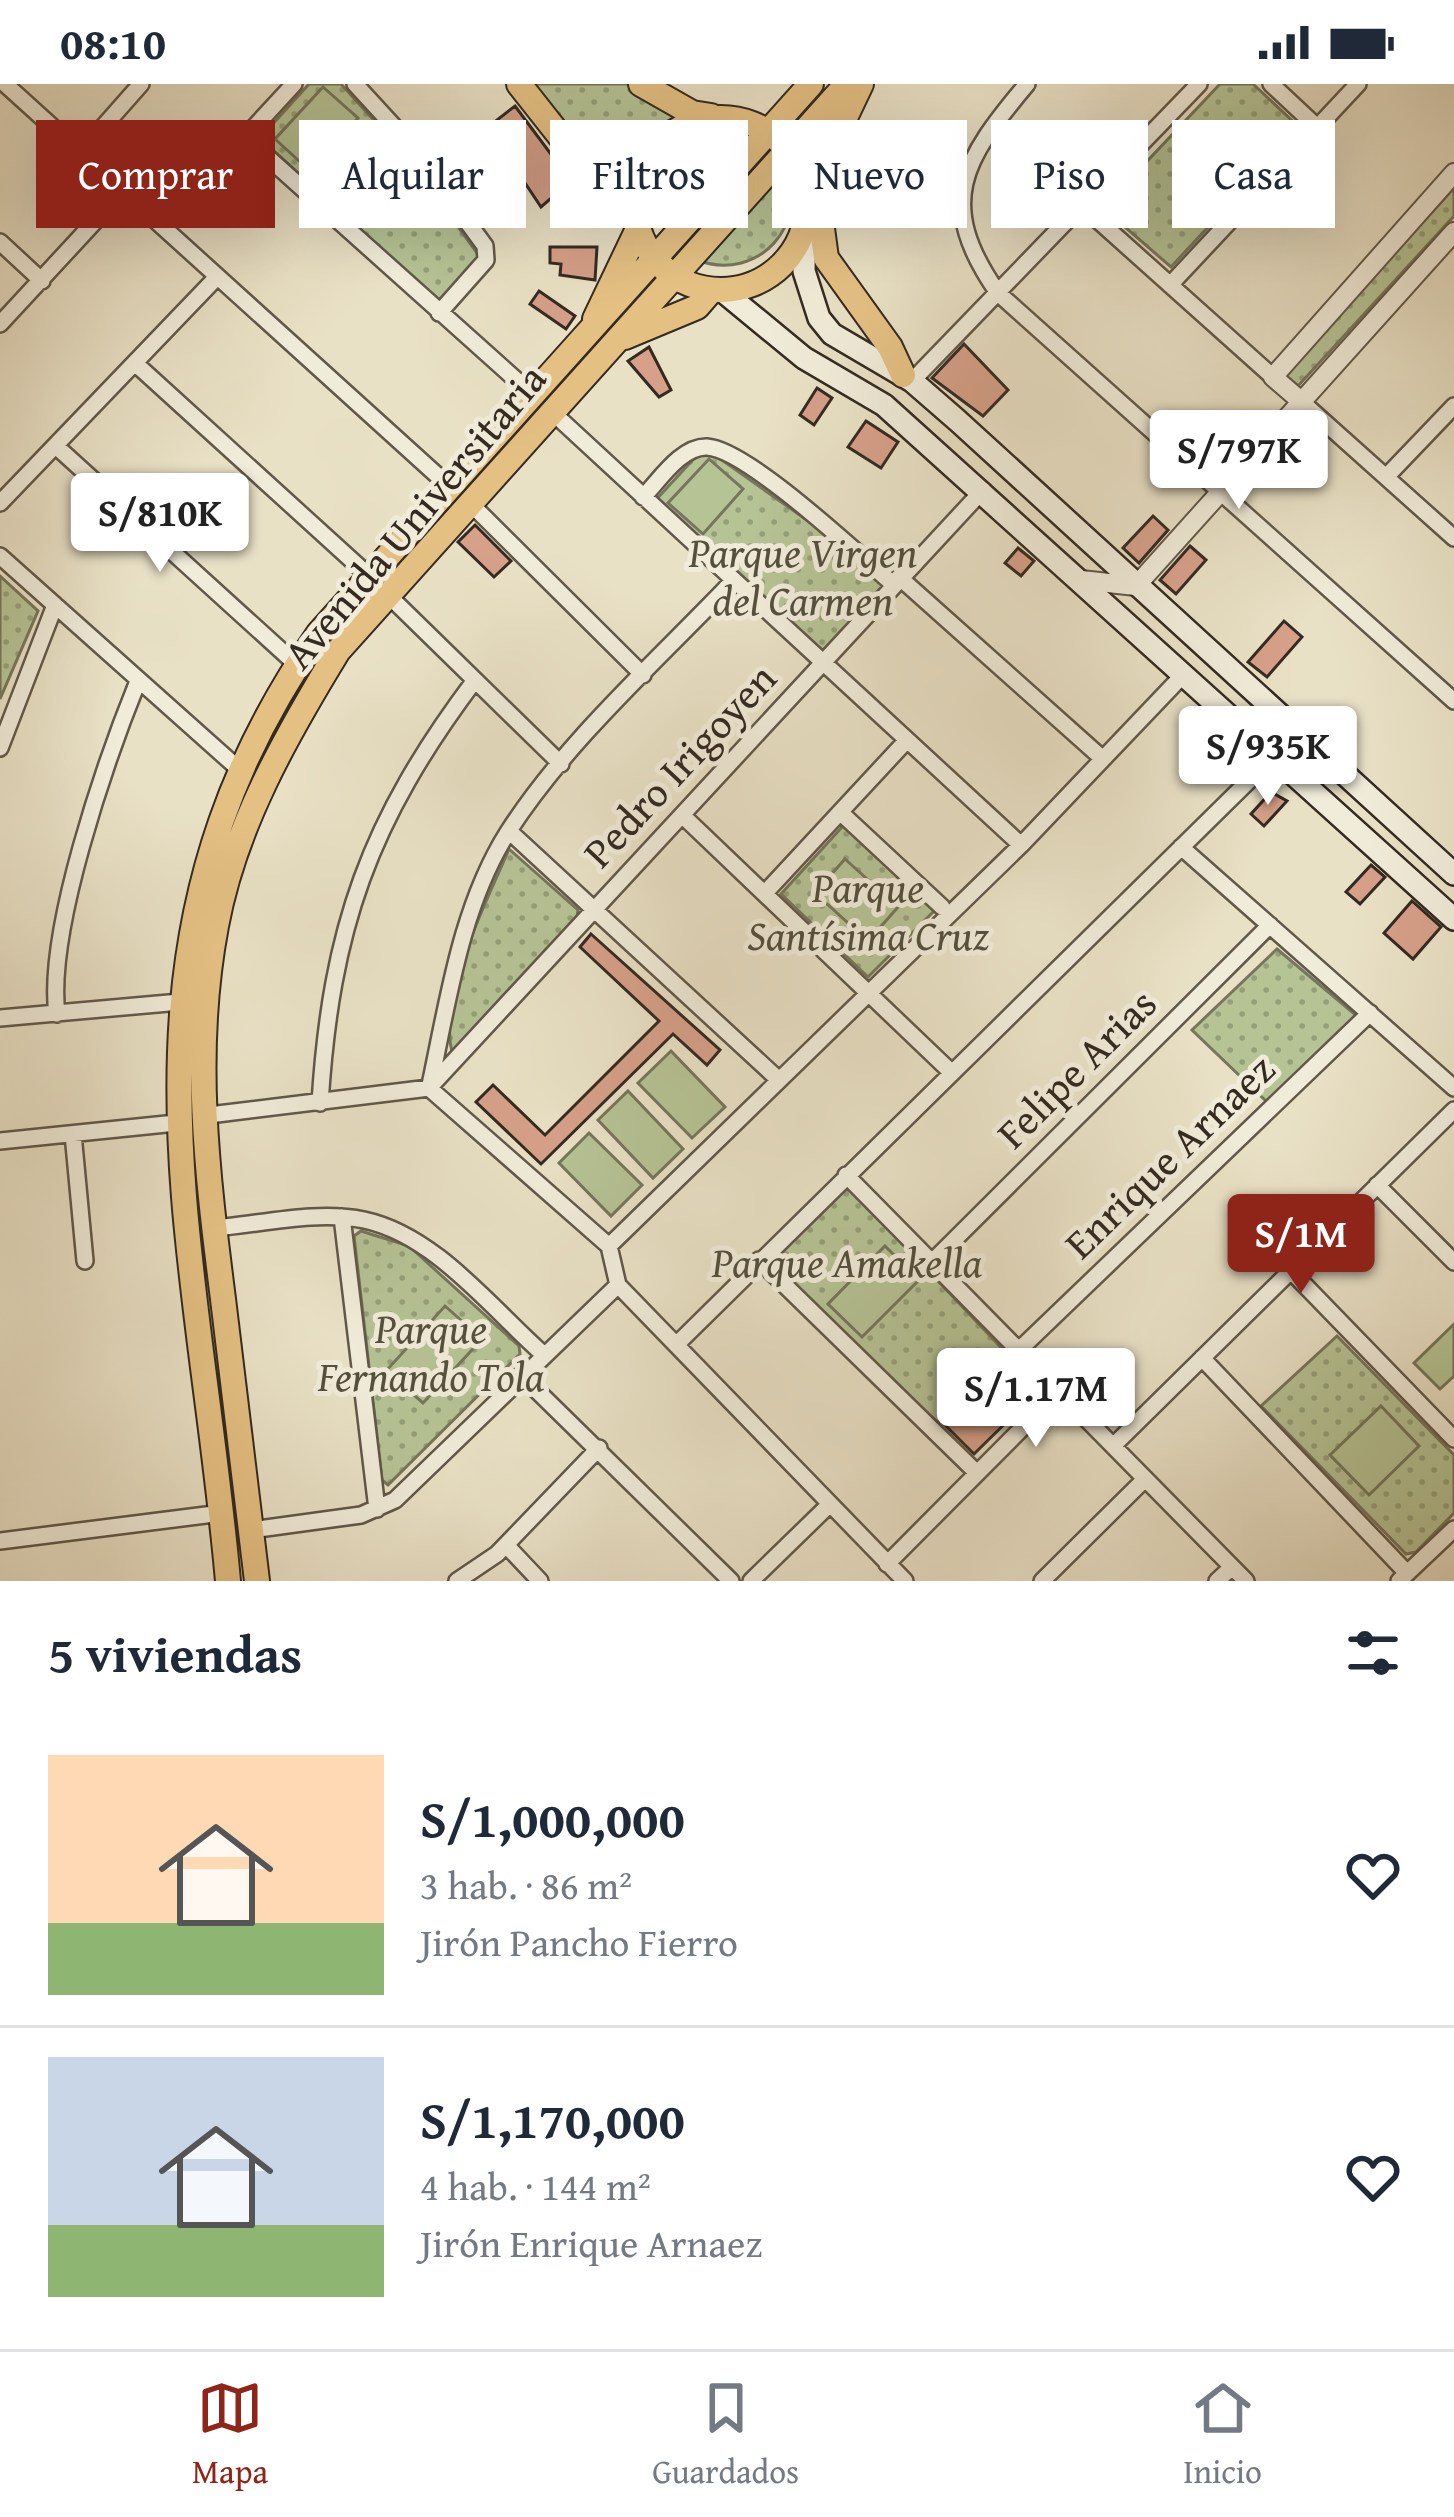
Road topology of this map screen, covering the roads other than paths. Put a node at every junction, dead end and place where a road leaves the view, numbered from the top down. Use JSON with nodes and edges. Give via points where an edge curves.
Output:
{"nodes":[{"id":1,"x":5,"y":84,"type":"edge"},
{"id":2,"x":141,"y":84,"type":"edge"},
{"id":3,"x":294,"y":84,"type":"edge"},
{"id":4,"x":355,"y":84,"type":"edge"},
{"id":5,"x":518,"y":84,"type":"edge"},
{"id":6,"x":641,"y":84,"type":"edge"},
{"id":7,"x":807,"y":84,"type":"edge"},
{"id":8,"x":847,"y":84,"type":"edge"},
{"id":9,"x":861,"y":84,"type":"edge"},
{"id":10,"x":1027,"y":84,"type":"edge"},
{"id":11,"x":1199,"y":84,"type":"edge"},
{"id":12,"x":1271,"y":84,"type":"edge"},
{"id":13,"x":1358,"y":84,"type":"edge"},
{"id":14,"x":729,"y":118,"type":"junction"},
{"id":15,"x":44,"y":120,"type":"edge"},
{"id":16,"x":109,"y":120,"type":"edge"},
{"id":17,"x":261,"y":120,"type":"edge"},
{"id":18,"x":720,"y":120,"type":"edge"},
{"id":19,"x":814,"y":120,"type":"edge"},
{"id":20,"x":843,"y":120,"type":"edge"},
{"id":21,"x":1310,"y":120,"type":"edge"},
{"id":22,"x":1324,"y":120,"type":"edge"},
{"id":23,"x":550,"y":124,"type":"edge"},
{"id":24,"x":770,"y":131,"type":"junction"},
{"id":25,"x":1148,"y":137,"type":"edge"},
{"id":26,"x":275,"y":164,"type":"edge"},
{"id":27,"x":772,"y":165,"type":"edge"},
{"id":28,"x":1454,"y":173,"type":"edge"},
{"id":29,"x":90,"y":228,"type":"edge"},
{"id":30,"x":165,"y":228,"type":"edge"},
{"id":31,"x":634,"y":228,"type":"edge"},
{"id":32,"x":637,"y":228,"type":"edge"},
{"id":33,"x":802,"y":228,"type":"edge"},
{"id":34,"x":805,"y":228,"type":"edge"},
{"id":35,"x":822,"y":228,"type":"edge"},
{"id":36,"x":1061,"y":228,"type":"edge"},
{"id":37,"x":1107,"y":228,"type":"edge"},
{"id":38,"x":1223,"y":228,"type":"edge"},
{"id":39,"x":1454,"y":232,"type":"edge"},
{"id":40,"x":0,"y":242,"type":"edge"},
{"id":41,"x":665,"y":269,"type":"junction"},
{"id":42,"x":217,"y":277,"type":"junction"},
{"id":43,"x":42,"y":281,"type":"junction"},
{"id":44,"x":1170,"y":285,"type":"junction"},
{"id":45,"x":717,"y":292,"type":"junction"},
{"id":46,"x":998,"y":293,"type":"junction"},
{"id":47,"x":439,"y":313,"type":"junction"},
{"id":48,"x":0,"y":324,"type":"edge"},
{"id":49,"x":587,"y":338,"type":"junction"},
{"id":50,"x":617,"y":340,"type":"junction"},
{"id":51,"x":137,"y":365,"type":"junction"},
{"id":52,"x":1273,"y":377,"type":"junction"},
{"id":53,"x":908,"y":378,"type":"junction"},
{"id":54,"x":1301,"y":402,"type":"junction"},
{"id":55,"x":542,"y":403,"type":"junction"},
{"id":56,"x":1454,"y":406,"type":"edge"},
{"id":57,"x":58,"y":448,"type":"junction"},
{"id":58,"x":1386,"y":477,"type":"junction"},
{"id":59,"x":982,"y":490,"type":"junction"},
{"id":60,"x":1219,"y":494,"type":"junction"},
{"id":61,"x":460,"y":495,"type":"junction"},
{"id":62,"x":643,"y":497,"type":"junction"},
{"id":63,"x":0,"y":503,"type":"edge"},
{"id":64,"x":1454,"y":538,"type":"edge"},
{"id":65,"x":0,"y":556,"type":"edge"},
{"id":66,"x":368,"y":575,"type":"junction"},
{"id":67,"x":734,"y":580,"type":"junction"},
{"id":68,"x":896,"y":580,"type":"junction"},
{"id":69,"x":1081,"y":580,"type":"junction"},
{"id":70,"x":1136,"y":586,"type":"junction"},
{"id":71,"x":388,"y":594,"type":"junction"},
{"id":72,"x":55,"y":605,"type":"junction"},
{"id":73,"x":823,"y":662,"type":"junction"},
{"id":74,"x":297,"y":664,"type":"junction"},
{"id":75,"x":1184,"y":674,"type":"junction"},
{"id":76,"x":643,"y":676,"type":"junction"},
{"id":77,"x":475,"y":680,"type":"junction"},
{"id":78,"x":138,"y":681,"type":"junction"},
{"id":79,"x":1454,"y":701,"type":"edge"},
{"id":80,"x":908,"y":740,"type":"junction"},
{"id":81,"x":0,"y":748,"type":"edge"},
{"id":82,"x":1274,"y":755,"type":"junction"},
{"id":83,"x":1102,"y":759,"type":"junction"},
{"id":84,"x":561,"y":764,"type":"junction"},
{"id":85,"x":241,"y":771,"type":"junction"},
{"id":86,"x":840,"y":812,"type":"junction"},
{"id":87,"x":682,"y":815,"type":"junction"},
{"id":88,"x":509,"y":831,"type":"junction"},
{"id":89,"x":1021,"y":845,"type":"junction"},
{"id":90,"x":1181,"y":847,"type":"junction"},
{"id":91,"x":1454,"y":874,"type":"edge"},
{"id":92,"x":765,"y":893,"type":"junction"},
{"id":93,"x":942,"y":907,"type":"dead end"},
{"id":94,"x":593,"y":911,"type":"junction"},
{"id":95,"x":1454,"y":920,"type":"edge"},
{"id":96,"x":1270,"y":925,"type":"junction"},
{"id":97,"x":870,"y":990,"type":"junction"},
{"id":98,"x":180,"y":1002,"type":"junction"},
{"id":99,"x":1370,"y":1013,"type":"junction"},
{"id":100,"x":57,"y":1014,"type":"junction"},
{"id":101,"x":0,"y":1018,"type":"edge"},
{"id":102,"x":951,"y":1072,"type":"junction"},
{"id":103,"x":779,"y":1080,"type":"junction"},
{"id":104,"x":429,"y":1088,"type":"junction"},
{"id":105,"x":1454,"y":1088,"type":"edge"},
{"id":106,"x":320,"y":1103,"type":"junction"},
{"id":107,"x":1454,"y":1110,"type":"edge"},
{"id":108,"x":188,"y":1119,"type":"junction"},
{"id":109,"x":73,"y":1134,"type":"junction"},
{"id":110,"x":0,"y":1141,"type":"edge"},
{"id":111,"x":846,"y":1175,"type":"junction"},
{"id":112,"x":1378,"y":1185,"type":"junction"},
{"id":113,"x":342,"y":1217,"type":"junction"},
{"id":114,"x":214,"y":1228,"type":"junction"},
{"id":115,"x":608,"y":1246,"type":"junction"},
{"id":116,"x":759,"y":1260,"type":"junction"},
{"id":117,"x":86,"y":1261,"type":"dead end"},
{"id":118,"x":932,"y":1262,"type":"junction"},
{"id":119,"x":1454,"y":1262,"type":"edge"},
{"id":120,"x":1291,"y":1271,"type":"junction"},
{"id":121,"x":617,"y":1285,"type":"junction"},
{"id":122,"x":677,"y":1344,"type":"junction"},
{"id":123,"x":1019,"y":1350,"type":"junction"},
{"id":124,"x":543,"y":1354,"type":"junction"},
{"id":125,"x":1202,"y":1358,"type":"junction"},
{"id":126,"x":521,"y":1376,"type":"junction"},
{"id":127,"x":1059,"y":1391,"type":"junction"},
{"id":128,"x":1454,"y":1438,"type":"edge"},
{"id":129,"x":1113,"y":1446,"type":"junction"},
{"id":130,"x":599,"y":1448,"type":"junction"},
{"id":131,"x":977,"y":1473,"type":"junction"},
{"id":132,"x":1145,"y":1479,"type":"junction"},
{"id":133,"x":828,"y":1505,"type":"junction"},
{"id":134,"x":377,"y":1509,"type":"junction"},
{"id":135,"x":222,"y":1513,"type":"junction"},
{"id":136,"x":1454,"y":1529,"type":"edge"},
{"id":137,"x":251,"y":1530,"type":"junction"},
{"id":138,"x":0,"y":1541,"type":"edge"},
{"id":139,"x":506,"y":1545,"type":"junction"},
{"id":140,"x":887,"y":1564,"type":"junction"},
{"id":141,"x":1232,"y":1567,"type":"junction"},
{"id":142,"x":1403,"y":1577,"type":"edge"},
{"id":143,"x":228,"y":1581,"type":"edge"},
{"id":144,"x":257,"y":1581,"type":"edge"},
{"id":145,"x":458,"y":1581,"type":"edge"},
{"id":146,"x":540,"y":1581,"type":"edge"},
{"id":147,"x":731,"y":1581,"type":"edge"},
{"id":148,"x":752,"y":1581,"type":"edge"},
{"id":149,"x":905,"y":1581,"type":"edge"},
{"id":150,"x":1042,"y":1581,"type":"edge"},
{"id":151,"x":1216,"y":1581,"type":"edge"},
{"id":152,"x":1246,"y":1581,"type":"edge"}],
"edges":[{"from":1,"to":15,"type":"street"},
{"from":2,"to":16,"type":"street"},
{"from":3,"to":17,"type":"street"},
{"from":4,"to":47,"type":"street","via":[[485,246],[486,260]]},
{"from":5,"to":23,"type":"main road"},
{"from":6,"to":14,"type":"main road","via":[[692,113]]},
{"from":7,"to":14,"type":"main road"},
{"from":7,"to":24,"type":"main road","name":"Avenida Universitaria"},
{"from":8,"to":19,"type":"main road","name":"Avenida Universitaria"},
{"from":9,"to":20,"type":"main road"},
{"from":10,"to":46,"type":"street","via":[[962,179],[965,233]]},
{"from":11,"to":25,"type":"street"},
{"from":12,"to":21,"type":"street"},
{"from":13,"to":22,"type":"street"},
{"from":14,"to":18,"type":"main road"},
{"from":14,"to":24,"type":"main road"},
{"from":24,"to":41,"type":"main road","name":"Avenida Universitaria"},
{"from":26,"to":47,"type":"street"},
{"from":27,"to":41,"type":"main road","name":"Avenida Universitaria"},
{"from":28,"to":52,"type":"street"},
{"from":29,"to":43,"type":"street"},
{"from":30,"to":42,"type":"street"},
{"from":31,"to":49,"type":"main road"},
{"from":32,"to":41,"type":"main road"},
{"from":33,"to":45,"type":"main road","via":[[773,268]]},
{"from":34,"to":53,"type":"main road","via":[[804,271],[819,318]]},
{"from":35,"to":53,"type":"main road","via":[[838,281]]},
{"from":36,"to":46,"type":"street"},
{"from":37,"to":44,"type":"street"},
{"from":38,"to":44,"type":"street"},
{"from":39,"to":54,"type":"street"},
{"from":40,"to":43,"type":"street"},
{"from":41,"to":45,"type":"main road"},
{"from":41,"to":49,"type":"main road","name":"Avenida Universitaria"},
{"from":41,"to":50,"type":"main road","name":"Avenida Universitaria"},
{"from":42,"to":51,"type":"street"},
{"from":42,"to":61,"type":"street"},
{"from":43,"to":48,"type":"street"},
{"from":44,"to":52,"type":"street"},
{"from":45,"to":50,"type":"main road"},
{"from":45,"to":59,"type":"main road","via":[[884,405]]},
{"from":46,"to":53,"type":"street"},
{"from":46,"to":60,"type":"street"},
{"from":47,"to":55,"type":"street"},
{"from":49,"to":55,"type":"main road","name":"Avenida Universitaria"},
{"from":50,"to":55,"type":"main road","name":"Avenida Universitaria"},
{"from":51,"to":57,"type":"street"},
{"from":51,"to":66,"type":"street"},
{"from":52,"to":54,"type":"street"},
{"from":53,"to":70,"type":"main road"},
{"from":54,"to":58,"type":"street"},
{"from":54,"to":60,"type":"street"},
{"from":55,"to":61,"type":"main road","name":"Avenida Universitaria"},
{"from":55,"to":62,"type":"street"},
{"from":56,"to":58,"type":"street"},
{"from":57,"to":63,"type":"street"},
{"from":57,"to":74,"type":"street"},
{"from":58,"to":64,"type":"street"},
{"from":59,"to":68,"type":"street","name":"Pedro Irigoyen"},
{"from":59,"to":69,"type":"main road"},
{"from":60,"to":70,"type":"street"},
{"from":60,"to":79,"type":"street"},
{"from":61,"to":66,"type":"main road","name":"Avenida Universitaria"},
{"from":61,"to":71,"type":"main road","name":"Avenida Universitaria"},
{"from":61,"to":76,"type":"street"},
{"from":62,"to":67,"type":"street"},
{"from":62,"to":68,"type":"street","via":[[685,453],[707,447],[737,459]]},
{"from":65,"to":72,"type":"street"},
{"from":66,"to":74,"type":"main road","name":"Avenida Universitaria"},
{"from":67,"to":73,"type":"street"},
{"from":67,"to":76,"type":"street"},
{"from":68,"to":73,"type":"street","name":"Pedro Irigoyen"},
{"from":68,"to":83,"type":"street"},
{"from":69,"to":70,"type":"street"},
{"from":69,"to":75,"type":"main road"},
{"from":70,"to":91,"type":"main road"},
{"from":71,"to":77,"type":"street"},
{"from":71,"to":108,"type":"main road","name":"Avenida Universitaria","via":[[338,651],[286,735],[236,850],[216,922]]},
{"from":72,"to":78,"type":"street"},
{"from":72,"to":81,"type":"street"},
{"from":73,"to":80,"type":"street"},
{"from":73,"to":87,"type":"street","name":"Pedro Irigoyen"},
{"from":74,"to":85,"type":"main road","name":"Avenida Universitaria"},
{"from":75,"to":82,"type":"main road"},
{"from":75,"to":83,"type":"street"},
{"from":76,"to":84,"type":"street"},
{"from":77,"to":84,"type":"street"},
{"from":77,"to":106,"type":"street","via":[[418,755],[368,856],[326,1014]]},
{"from":78,"to":85,"type":"street"},
{"from":78,"to":100,"type":"street","via":[[111,746],[63,924],[52,983]]},
{"from":80,"to":86,"type":"street"},
{"from":80,"to":89,"type":"street"},
{"from":82,"to":90,"type":"street"},
{"from":82,"to":95,"type":"main road"},
{"from":83,"to":89,"type":"street"},
{"from":84,"to":88,"type":"street"},
{"from":85,"to":98,"type":"main road","name":"Avenida Universitaria","via":[[193,912]]},
{"from":86,"to":92,"type":"street"},
{"from":86,"to":93,"type":"street"},
{"from":87,"to":92,"type":"street"},
{"from":87,"to":94,"type":"street","name":"Pedro Irigoyen"},
{"from":88,"to":94,"type":"street"},
{"from":88,"to":104,"type":"street","via":[[465,931]]},
{"from":89,"to":97,"type":"street"},
{"from":90,"to":96,"type":"street"},
{"from":90,"to":102,"type":"street"},
{"from":92,"to":97,"type":"street"},
{"from":94,"to":103,"type":"street"},
{"from":94,"to":104,"type":"street","name":"Pedro Irigoyen"},
{"from":96,"to":99,"type":"street"},
{"from":96,"to":118,"type":"street","name":"Felipe Arias"},
{"from":97,"to":102,"type":"street"},
{"from":97,"to":103,"type":"street"},
{"from":98,"to":100,"type":"street"},
{"from":98,"to":108,"type":"main road","name":"Avenida Universitaria"},
{"from":99,"to":105,"type":"street"},
{"from":99,"to":123,"type":"street","name":"Enrique Arnaez"},
{"from":100,"to":101,"type":"street"},
{"from":102,"to":111,"type":"street"},
{"from":103,"to":115,"type":"street"},
{"from":104,"to":106,"type":"street"},
{"from":104,"to":115,"type":"street"},
{"from":106,"to":108,"type":"street"},
{"from":107,"to":112,"type":"street"},
{"from":108,"to":109,"type":"street"},
{"from":108,"to":114,"type":"main road","name":"Avenida Universitaria"},
{"from":108,"to":135,"type":"main road","name":"Avenida Universitaria"},
{"from":109,"to":110,"type":"street"},
{"from":109,"to":117,"type":"street"},
{"from":111,"to":116,"type":"street"},
{"from":111,"to":118,"type":"street"},
{"from":112,"to":119,"type":"street"},
{"from":112,"to":120,"type":"street"},
{"from":113,"to":114,"type":"street"},
{"from":113,"to":124,"type":"street","via":[[419,1243]]},
{"from":113,"to":134,"type":"street"},
{"from":114,"to":137,"type":"main road","name":"Avenida Universitaria"},
{"from":115,"to":121,"type":"street"},
{"from":116,"to":122,"type":"street"},
{"from":116,"to":131,"type":"street"},
{"from":118,"to":123,"type":"street"},
{"from":120,"to":125,"type":"street"},
{"from":120,"to":128,"type":"street"},
{"from":121,"to":122,"type":"street"},
{"from":121,"to":124,"type":"street"},
{"from":122,"to":133,"type":"street"},
{"from":123,"to":127,"type":"street"},
{"from":124,"to":126,"type":"street"},
{"from":125,"to":129,"type":"street"},
{"from":125,"to":142,"type":"street"},
{"from":126,"to":130,"type":"street"},
{"from":126,"to":134,"type":"street","via":[[407,1490]]},
{"from":127,"to":129,"type":"street"},
{"from":127,"to":131,"type":"street"},
{"from":129,"to":132,"type":"street"},
{"from":130,"to":139,"type":"street"},
{"from":130,"to":147,"type":"street"},
{"from":131,"to":140,"type":"street"},
{"from":132,"to":141,"type":"street"},
{"from":132,"to":150,"type":"street"},
{"from":133,"to":140,"type":"street"},
{"from":133,"to":148,"type":"street"},
{"from":134,"to":137,"type":"street"},
{"from":135,"to":138,"type":"street"},
{"from":135,"to":143,"type":"main road","name":"Avenida Universitaria"},
{"from":136,"to":142,"type":"street"},
{"from":137,"to":144,"type":"main road","name":"Avenida Universitaria"},
{"from":139,"to":145,"type":"street"},
{"from":139,"to":146,"type":"street"},
{"from":140,"to":149,"type":"street"},
{"from":141,"to":151,"type":"street"},
{"from":141,"to":152,"type":"street"}]}
